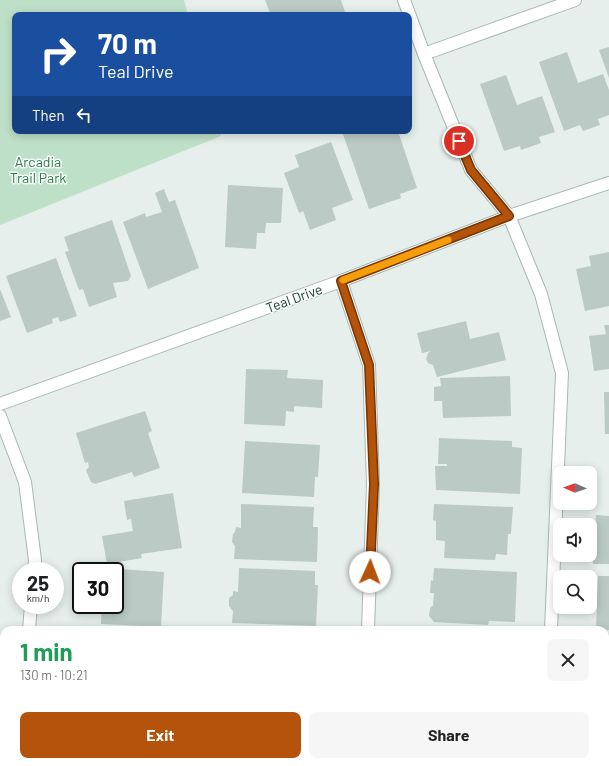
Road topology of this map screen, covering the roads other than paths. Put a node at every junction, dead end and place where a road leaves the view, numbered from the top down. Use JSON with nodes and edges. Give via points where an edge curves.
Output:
{"nodes":[{"id":1,"x":404,"y":0,"type":"edge"},
{"id":2,"x":575,"y":0,"type":"edge"},
{"id":3,"x":408,"y":12,"type":"edge"},
{"id":4,"x":412,"y":22,"type":"edge"},
{"id":5,"x":424,"y":54,"type":"junction"},
{"id":6,"x":609,"y":183,"type":"edge"},
{"id":7,"x":509,"y":216,"type":"junction"},
{"id":8,"x":341,"y":281,"type":"junction"},
{"id":9,"x":0,"y":404,"type":"edge"},
{"id":10,"x":0,"y":416,"type":"edge"},
{"id":11,"x":35,"y":562,"type":"edge"},
{"id":12,"x":30,"y":614,"type":"edge"},
{"id":13,"x":29,"y":626,"type":"edge"},
{"id":14,"x":368,"y":626,"type":"edge"},
{"id":15,"x":551,"y":626,"type":"edge"}],
"edges":[{"from":1,"to":3,"type":"street"},
{"from":2,"to":5,"type":"street"},
{"from":4,"to":5,"type":"street"},
{"from":5,"to":7,"type":"street","via":[[471,170]]},
{"from":6,"to":7,"type":"street","name":"Teal Drive"},
{"from":7,"to":8,"type":"street","name":"Teal Drive"},
{"from":7,"to":15,"type":"street","via":[[541,294],[562,373]]},
{"from":8,"to":9,"type":"street","name":"Teal Drive"},
{"from":8,"to":14,"type":"street","via":[[369,365],[374,484]]},
{"from":10,"to":11,"type":"street","via":[[25,482]]},
{"from":12,"to":13,"type":"street"}]}
